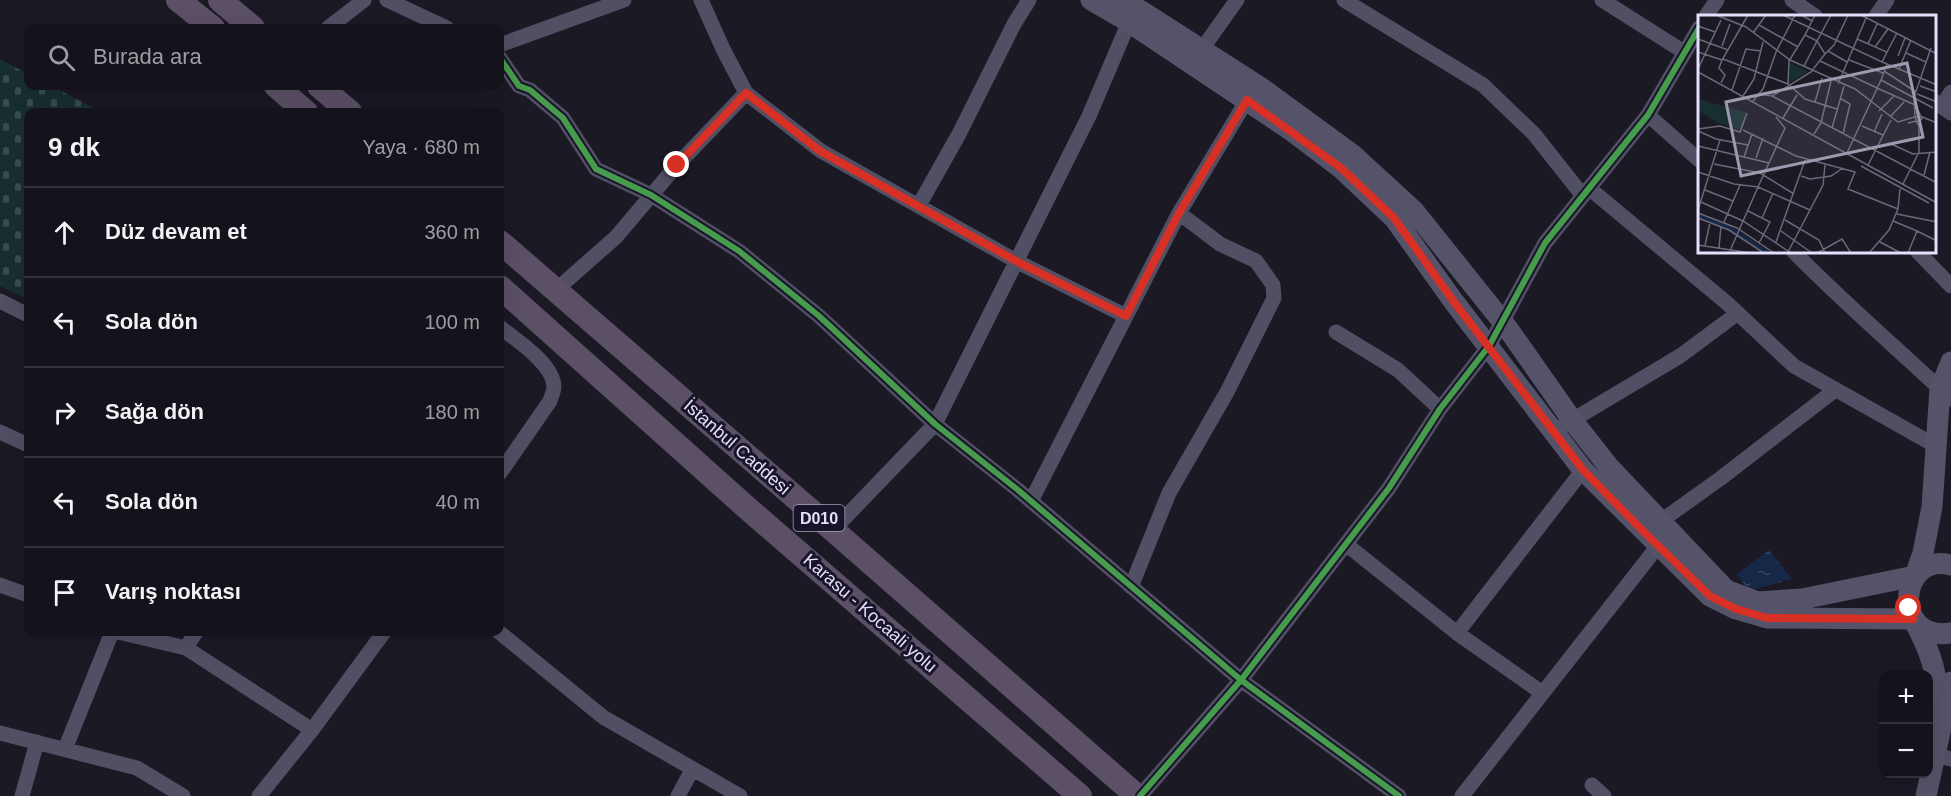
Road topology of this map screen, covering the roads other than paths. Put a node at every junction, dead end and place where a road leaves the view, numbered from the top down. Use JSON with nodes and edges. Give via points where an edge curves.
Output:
{"nodes":[{"id":1,"x":178,"y":0,"type":"edge"},
{"id":2,"x":220,"y":0,"type":"edge"},
{"id":3,"x":364,"y":0,"type":"edge"},
{"id":4,"x":387,"y":0,"type":"edge"},
{"id":5,"x":624,"y":0,"type":"edge"},
{"id":6,"x":701,"y":0,"type":"edge"},
{"id":7,"x":1029,"y":0,"type":"edge"},
{"id":8,"x":1090,"y":0,"type":"edge"},
{"id":9,"x":1121,"y":0,"type":"edge"},
{"id":10,"x":1237,"y":0,"type":"edge"},
{"id":11,"x":1344,"y":0,"type":"edge"},
{"id":12,"x":1602,"y":0,"type":"edge"},
{"id":13,"x":1717,"y":0,"type":"edge"},
{"id":14,"x":1792,"y":0,"type":"edge"},
{"id":15,"x":1887,"y":0,"type":"edge"},
{"id":16,"x":1707,"y":15,"type":"edge"},
{"id":17,"x":1814,"y":15,"type":"edge"},
{"id":18,"x":1877,"y":15,"type":"edge"},
{"id":19,"x":1130,"y":22,"type":"junction"},
{"id":20,"x":208,"y":24,"type":"edge"},
{"id":21,"x":248,"y":24,"type":"edge"},
{"id":22,"x":333,"y":24,"type":"edge"},
{"id":23,"x":438,"y":24,"type":"edge"},
{"id":24,"x":1698,"y":34,"type":"edge"},
{"id":25,"x":504,"y":44,"type":"edge"},
{"id":26,"x":1684,"y":52,"type":"junction"},
{"id":27,"x":1197,"y":56,"type":"junction"},
{"id":28,"x":504,"y":64,"type":"edge"},
{"id":29,"x":281,"y":90,"type":"edge"},
{"id":30,"x":324,"y":90,"type":"edge"},
{"id":31,"x":746,"y":93,"type":"junction"},
{"id":32,"x":1951,"y":93,"type":"edge"},
{"id":33,"x":1247,"y":100,"type":"junction"},
{"id":34,"x":1942,"y":107,"type":"edge"},
{"id":35,"x":301,"y":108,"type":"edge"},
{"id":36,"x":345,"y":108,"type":"edge"},
{"id":37,"x":1648,"y":115,"type":"junction"},
{"id":38,"x":1698,"y":159,"type":"edge"},
{"id":39,"x":1586,"y":192,"type":"junction"},
{"id":40,"x":651,"y":195,"type":"junction"},
{"id":41,"x":919,"y":205,"type":"junction"},
{"id":42,"x":1179,"y":213,"type":"junction"},
{"id":43,"x":504,"y":245,"type":"edge"},
{"id":44,"x":1796,"y":254,"type":"edge"},
{"id":45,"x":1920,"y":254,"type":"edge"},
{"id":46,"x":1016,"y":261,"type":"junction"},
{"id":47,"x":1951,"y":286,"type":"edge"},
{"id":48,"x":504,"y":290,"type":"edge"},
{"id":49,"x":556,"y":290,"type":"junction"},
{"id":50,"x":0,"y":300,"type":"edge"},
{"id":51,"x":24,"y":313,"type":"edge"},
{"id":52,"x":1738,"y":314,"type":"junction"},
{"id":53,"x":1126,"y":316,"type":"junction"},
{"id":54,"x":1502,"y":321,"type":"junction"},
{"id":55,"x":504,"y":330,"type":"edge"},
{"id":56,"x":1336,"y":332,"type":"dead end"},
{"id":57,"x":1489,"y":346,"type":"junction"},
{"id":58,"x":1951,"y":362,"type":"edge"},
{"id":59,"x":1835,"y":390,"type":"junction"},
{"id":60,"x":1946,"y":394,"type":"edge"},
{"id":61,"x":1440,"y":408,"type":"junction"},
{"id":62,"x":1572,"y":420,"type":"junction"},
{"id":63,"x":935,"y":424,"type":"junction"},
{"id":64,"x":1554,"y":431,"type":"junction"},
{"id":65,"x":0,"y":432,"type":"edge"},
{"id":66,"x":24,"y":443,"type":"edge"},
{"id":67,"x":1936,"y":446,"type":"junction"},
{"id":68,"x":504,"y":467,"type":"edge"},
{"id":69,"x":1583,"y":470,"type":"junction"},
{"id":70,"x":1031,"y":501,"type":"junction"},
{"id":71,"x":833,"y":530,"type":"junction"},
{"id":72,"x":1654,"y":533,"type":"junction"},
{"id":73,"x":1347,"y":545,"type":"junction"},
{"id":74,"x":1951,"y":565,"type":"edge"},
{"id":75,"x":1915,"y":576,"type":"junction"},
{"id":76,"x":0,"y":585,"type":"edge"},
{"id":77,"x":1131,"y":587,"type":"junction"},
{"id":78,"x":24,"y":594,"type":"edge"},
{"id":79,"x":1913,"y":619,"type":"junction"},
{"id":80,"x":1457,"y":633,"type":"junction"},
{"id":81,"x":1951,"y":633,"type":"edge"},
{"id":82,"x":109,"y":636,"type":"edge"},
{"id":83,"x":135,"y":636,"type":"edge"},
{"id":84,"x":194,"y":636,"type":"edge"},
{"id":85,"x":381,"y":636,"type":"edge"},
{"id":86,"x":504,"y":636,"type":"edge"},
{"id":87,"x":186,"y":648,"type":"junction"},
{"id":88,"x":1241,"y":680,"type":"junction"},
{"id":89,"x":1951,"y":682,"type":"edge"},
{"id":90,"x":1541,"y":693,"type":"junction"},
{"id":91,"x":1931,"y":724,"type":"edge"},
{"id":92,"x":312,"y":730,"type":"junction"},
{"id":93,"x":0,"y":733,"type":"edge"},
{"id":94,"x":37,"y":742,"type":"junction"},
{"id":95,"x":65,"y":749,"type":"junction"},
{"id":96,"x":1938,"y":756,"type":"edge"},
{"id":97,"x":692,"y":770,"type":"junction"},
{"id":98,"x":1918,"y":778,"type":"edge"},
{"id":99,"x":1592,"y":785,"type":"dead end"},
{"id":100,"x":22,"y":796,"type":"edge"},
{"id":101,"x":183,"y":796,"type":"edge"},
{"id":102,"x":259,"y":796,"type":"edge"},
{"id":103,"x":678,"y":796,"type":"edge"},
{"id":104,"x":740,"y":796,"type":"edge"},
{"id":105,"x":1080,"y":796,"type":"edge"},
{"id":106,"x":1138,"y":796,"type":"edge"},
{"id":107,"x":1399,"y":796,"type":"edge"},
{"id":108,"x":1462,"y":796,"type":"edge"},
{"id":109,"x":1604,"y":796,"type":"edge"},
{"id":110,"x":1914,"y":796,"type":"edge"},
{"id":111,"x":1926,"y":796,"type":"edge"}],
"edges":[{"from":1,"to":20,"type":"highway"},
{"from":2,"to":21,"type":"highway"},
{"from":3,"to":22,"type":"street"},
{"from":4,"to":23,"type":"street"},
{"from":5,"to":25,"type":"street"},
{"from":6,"to":31,"type":"street"},
{"from":7,"to":41,"type":"street"},
{"from":8,"to":19,"type":"main road"},
{"from":9,"to":27,"type":"main road"},
{"from":10,"to":27,"type":"street"},
{"from":11,"to":39,"type":"street","via":[[1483,85]]},
{"from":12,"to":26,"type":"street"},
{"from":13,"to":16,"type":"street"},
{"from":14,"to":17,"type":"street"},
{"from":15,"to":18,"type":"street"},
{"from":19,"to":27,"type":"main road"},
{"from":19,"to":46,"type":"street","via":[[1089,116]]},
{"from":24,"to":26,"type":"street"},
{"from":26,"to":37,"type":"street"},
{"from":27,"to":33,"type":"main road"},
{"from":27,"to":54,"type":"main road","via":[[1260,87],[1353,155],[1414,212]]},
{"from":28,"to":40,"type":"street","via":[[519,86],[530,90],[563,118],[596,169]]},
{"from":29,"to":35,"type":"highway"},
{"from":30,"to":36,"type":"highway"},
{"from":31,"to":40,"type":"street"},
{"from":31,"to":41,"type":"street","via":[[820,151]]},
{"from":32,"to":34,"type":"street"},
{"from":33,"to":42,"type":"street"},
{"from":33,"to":57,"type":"main road","via":[[1341,168],[1394,218]]},
{"from":37,"to":38,"type":"street"},
{"from":37,"to":39,"type":"street"},
{"from":39,"to":52,"type":"street"},
{"from":39,"to":54,"type":"street","via":[[1545,243]]},
{"from":40,"to":49,"type":"street","via":[[616,237]]},
{"from":40,"to":63,"type":"street","via":[[739,251],[819,316]]},
{"from":41,"to":46,"type":"street"},
{"from":42,"to":53,"type":"street"},
{"from":42,"to":77,"type":"street","via":[[1220,244],[1256,261],[1273,285],[1274,298],[1227,392],[1169,493]]},
{"from":43,"to":49,"type":"highway","name":"İstanbul Caddesi","number":"D010"},
{"from":44,"to":60,"type":"street"},
{"from":45,"to":47,"type":"street"},
{"from":46,"to":53,"type":"street"},
{"from":46,"to":63,"type":"street"},
{"from":48,"to":105,"type":"highway","name":"Karasu - Kocaali yolu","number":"D010","via":[[746,507]]},
{"from":49,"to":71,"type":"highway","name":"İstanbul Caddesi","number":"D010"},
{"from":50,"to":51,"type":"street"},
{"from":52,"to":59,"type":"street","via":[[1794,366]]},
{"from":52,"to":62,"type":"street","via":[[1680,356]]},
{"from":53,"to":70,"type":"street"},
{"from":54,"to":57,"type":"street"},
{"from":54,"to":62,"type":"main road"},
{"from":55,"to":68,"type":"street","via":[[534,355],[550,374],[554,388],[550,401]]},
{"from":56,"to":61,"type":"street","via":[[1398,370]]},
{"from":57,"to":61,"type":"street"},
{"from":57,"to":64,"type":"main road"},
{"from":58,"to":60,"type":"main road"},
{"from":59,"to":67,"type":"street"},
{"from":59,"to":72,"type":"street"},
{"from":60,"to":67,"type":"main road"},
{"from":61,"to":73,"type":"street"},
{"from":62,"to":64,"type":"street"},
{"from":62,"to":72,"type":"main road"},
{"from":63,"to":70,"type":"street"},
{"from":63,"to":71,"type":"street"},
{"from":64,"to":69,"type":"main road"},
{"from":65,"to":66,"type":"street"},
{"from":67,"to":75,"type":"main road","via":[[1932,507]]},
{"from":69,"to":72,"type":"main road"},
{"from":69,"to":80,"type":"street"},
{"from":70,"to":77,"type":"street"},
{"from":71,"to":106,"type":"highway","name":"İstanbul Caddesi","number":"D010"},
{"from":72,"to":75,"type":"main road","via":[[1726,590],[1758,602],[1802,599]]},
{"from":72,"to":79,"type":"main road","via":[[1710,596],[1736,609],[1767,618]]},
{"from":72,"to":90,"type":"street"},
{"from":73,"to":80,"type":"street"},
{"from":73,"to":88,"type":"street"},
{"from":74,"to":75,"type":"main road","via":[[1934,565]]},
{"from":75,"to":79,"type":"main road","via":[[1907,597]]},
{"from":76,"to":78,"type":"street"},
{"from":77,"to":88,"type":"street"},
{"from":79,"to":81,"type":"main road","via":[[1931,632]]},
{"from":79,"to":91,"type":"main road","via":[[1925,641],[1935,675],[1937,696]]},
{"from":80,"to":90,"type":"street"},
{"from":82,"to":95,"type":"street"},
{"from":83,"to":87,"type":"street"},
{"from":84,"to":87,"type":"street"},
{"from":85,"to":92,"type":"street"},
{"from":86,"to":97,"type":"street","via":[[603,717]]},
{"from":87,"to":92,"type":"street"},
{"from":88,"to":106,"type":"street"},
{"from":88,"to":107,"type":"street"},
{"from":89,"to":96,"type":"main road"},
{"from":90,"to":108,"type":"street"},
{"from":92,"to":102,"type":"street"},
{"from":93,"to":94,"type":"street"},
{"from":94,"to":95,"type":"street"},
{"from":94,"to":100,"type":"street"},
{"from":95,"to":101,"type":"street","via":[[137,768]]},
{"from":96,"to":111,"type":"main road"},
{"from":97,"to":103,"type":"street"},
{"from":97,"to":104,"type":"street"},
{"from":98,"to":110,"type":"main road"},
{"from":99,"to":109,"type":"street"}]}
